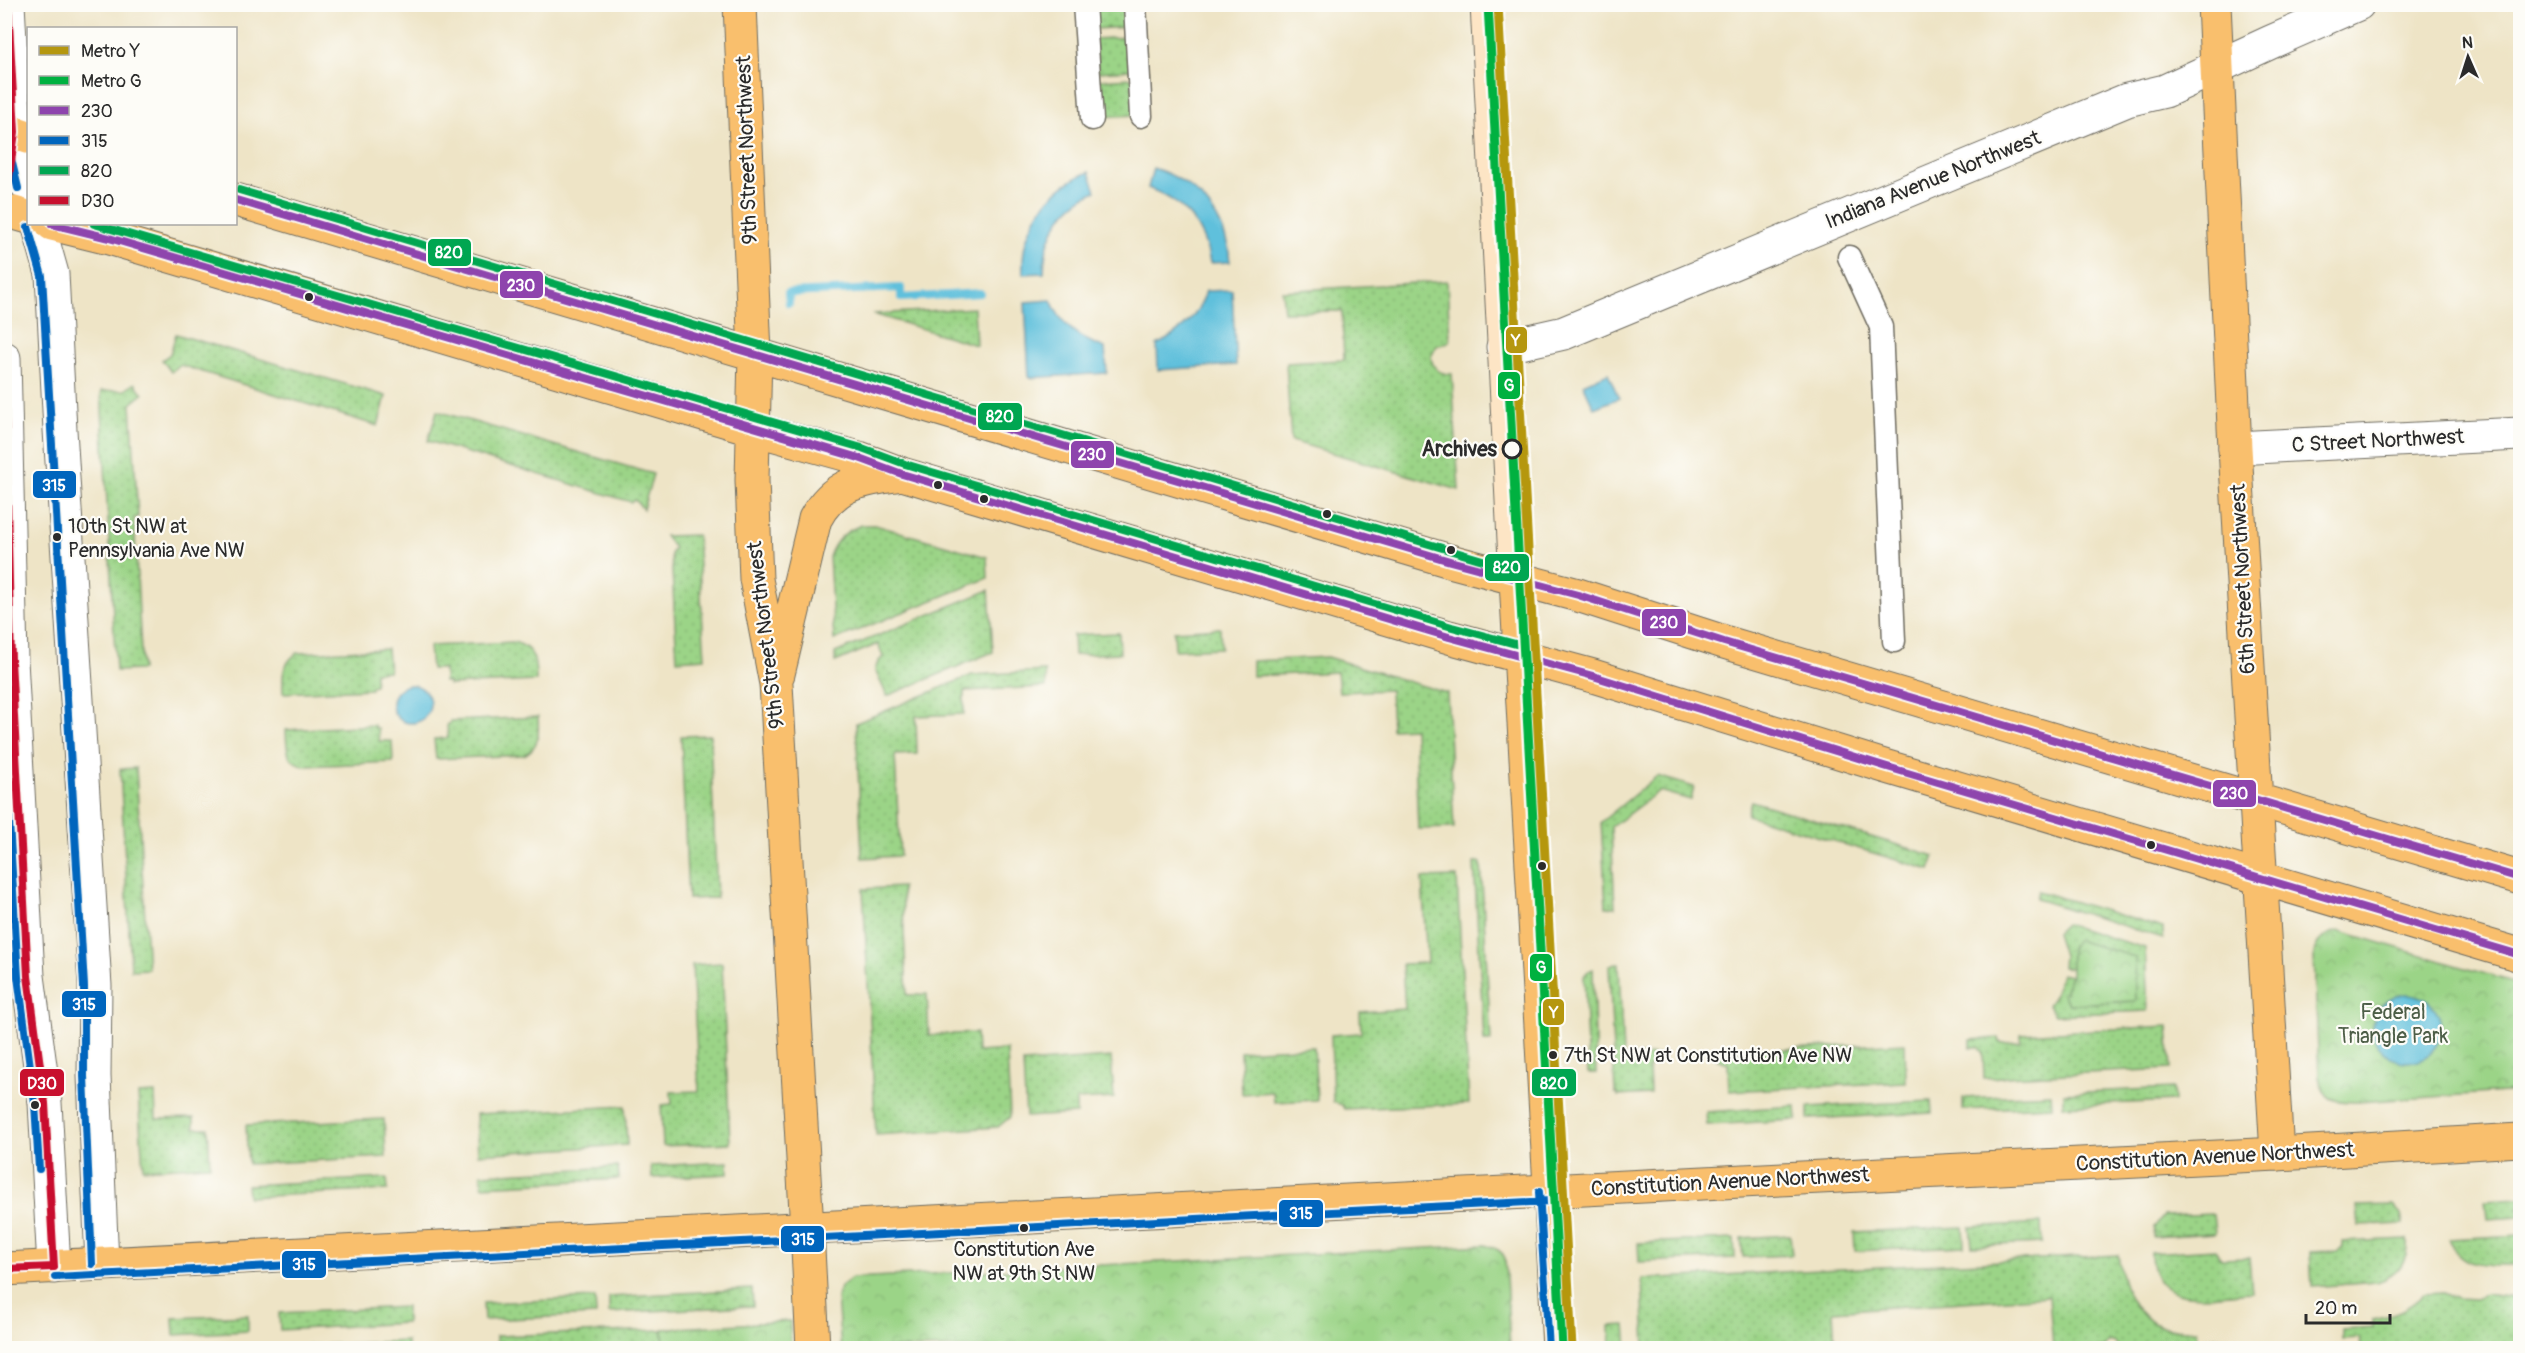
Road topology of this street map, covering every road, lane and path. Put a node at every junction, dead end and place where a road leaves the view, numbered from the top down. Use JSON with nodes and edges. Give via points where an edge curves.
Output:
{"nodes":[{"id":1,"x":8,"y":4,"type":"edge"},
{"id":2,"x":740,"y":4,"type":"edge"},
{"id":3,"x":1084,"y":4,"type":"edge"},
{"id":4,"x":1135,"y":4,"type":"edge"},
{"id":5,"x":1486,"y":4,"type":"edge"},
{"id":6,"x":2214,"y":4,"type":"edge"},
{"id":7,"x":2358,"y":4,"type":"edge"},
{"id":8,"x":2217,"y":66,"type":"junction"},
{"id":9,"x":1141,"y":116,"type":"dead end"},
{"id":10,"x":1092,"y":119,"type":"dead end"},
{"id":11,"x":16,"y":132,"type":"edge"},
{"id":12,"x":27,"y":182,"type":"edge"},
{"id":13,"x":237,"y":200,"type":"edge"},
{"id":14,"x":11,"y":214,"type":"edge"},
{"id":15,"x":38,"y":225,"type":"edge"},
{"id":16,"x":56,"y":225,"type":"edge"},
{"id":17,"x":1849,"y":257,"type":"dead end"},
{"id":18,"x":1503,"y":347,"type":"junction"},
{"id":19,"x":755,"y":354,"type":"junction"},
{"id":20,"x":4,"y":358,"type":"edge"},
{"id":21,"x":754,"y":429,"type":"junction"},
{"id":22,"x":2520,"y":434,"type":"edge"},
{"id":23,"x":2235,"y":448,"type":"junction"},
{"id":24,"x":902,"y":474,"type":"junction"},
{"id":25,"x":1516,"y":580,"type":"junction"},
{"id":26,"x":1894,"y":641,"type":"dead end"},
{"id":27,"x":1520,"y":656,"type":"junction"},
{"id":28,"x":776,"y":684,"type":"junction"},
{"id":29,"x":2256,"y":800,"type":"junction"},
{"id":30,"x":2260,"y":878,"type":"junction"},
{"id":31,"x":2520,"y":878,"type":"edge"},
{"id":32,"x":2520,"y":955,"type":"edge"},
{"id":33,"x":2520,"y":1140,"type":"edge"},
{"id":34,"x":2277,"y":1154,"type":"junction"},
{"id":35,"x":1549,"y":1191,"type":"junction"},
{"id":36,"x":807,"y":1229,"type":"junction"},
{"id":37,"x":102,"y":1264,"type":"junction"},
{"id":38,"x":54,"y":1267,"type":"junction"},
{"id":39,"x":4,"y":1269,"type":"edge"},
{"id":40,"x":813,"y":1348,"type":"edge"},
{"id":41,"x":1558,"y":1348,"type":"edge"}],
"edges":[{"from":1,"to":11,"type":"street"},
{"from":2,"to":19,"type":"main road","name":"9th Street Northwest"},
{"from":3,"to":10,"type":"street"},
{"from":4,"to":9,"type":"street"},
{"from":5,"to":18,"type":"main road"},
{"from":6,"to":8,"type":"main road","name":"6th Street Northwest"},
{"from":7,"to":8,"type":"street","name":"Indiana Avenue Northwest"},
{"from":8,"to":18,"type":"street","name":"Indiana Avenue Northwest","via":[[2165,92],[2127,100],[1563,333]]},
{"from":8,"to":23,"type":"main road","name":"6th Street Northwest"},
{"from":11,"to":12,"type":"street"},
{"from":11,"to":14,"type":"street"},
{"from":13,"to":19,"type":"main road"},
{"from":15,"to":37,"type":"street","via":[[52,274],[95,986],[94,1076]]},
{"from":16,"to":21,"type":"main road"},
{"from":17,"to":26,"type":"street","via":[[1881,327]]},
{"from":18,"to":25,"type":"main road"},
{"from":19,"to":21,"type":"main road","name":"9th Street Northwest"},
{"from":19,"to":25,"type":"main road"},
{"from":20,"to":38,"type":"street","via":[[12,669],[27,964],[45,1103]]},
{"from":21,"to":24,"type":"main road"},
{"from":21,"to":28,"type":"main road","name":"9th Street Northwest","via":[[756,579]]},
{"from":22,"to":23,"type":"street","name":"C Street Northwest"},
{"from":23,"to":29,"type":"main road","name":"6th Street Northwest"},
{"from":24,"to":27,"type":"main road"},
{"from":24,"to":28,"type":"main road","via":[[848,486],[824,502],[815,519]]},
{"from":25,"to":27,"type":"main road"},
{"from":25,"to":29,"type":"main road","via":[[1578,595]]},
{"from":27,"to":30,"type":"main road"},
{"from":27,"to":35,"type":"main road"},
{"from":28,"to":36,"type":"main road","name":"9th Street Northwest"},
{"from":29,"to":30,"type":"main road","name":"6th Street Northwest"},
{"from":29,"to":31,"type":"main road"},
{"from":30,"to":32,"type":"main road"},
{"from":30,"to":34,"type":"main road","name":"6th Street Northwest"},
{"from":33,"to":34,"type":"main road","name":"Constitution Avenue Northwest"},
{"from":34,"to":35,"type":"main road","name":"Constitution Avenue Northwest"},
{"from":35,"to":36,"type":"main road","name":"Constitution Avenue Northwest"},
{"from":35,"to":41,"type":"main road"},
{"from":36,"to":37,"type":"main road","name":"Constitution Avenue Northwest"},
{"from":36,"to":40,"type":"main road","name":"9th Street Northwest"},
{"from":37,"to":38,"type":"main road","name":"Constitution Avenue Northwest"},
{"from":38,"to":39,"type":"main road","name":"Constitution Avenue Northwest"}]}
